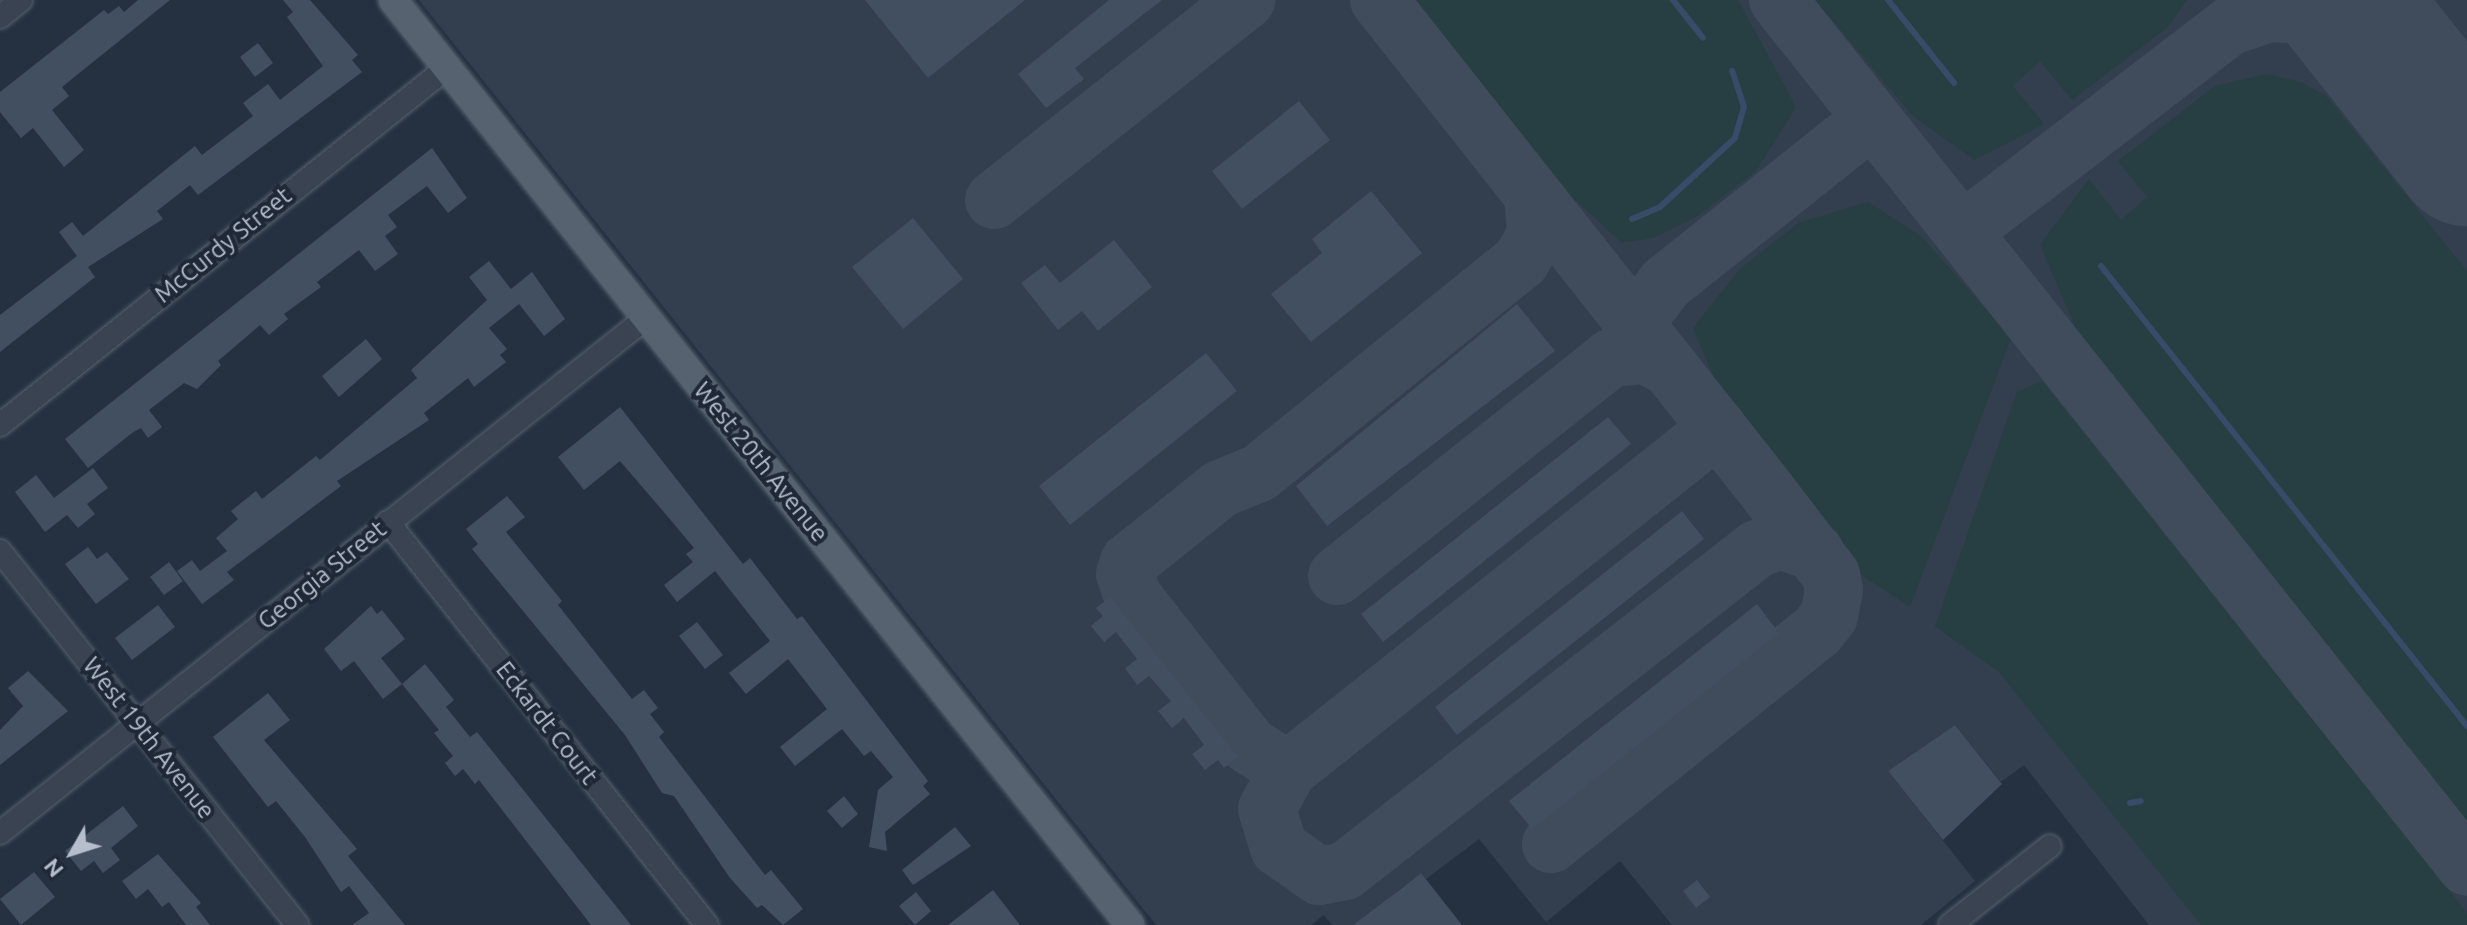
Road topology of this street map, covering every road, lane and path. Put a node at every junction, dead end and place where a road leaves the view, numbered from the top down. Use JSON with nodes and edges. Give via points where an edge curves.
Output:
{"nodes":[{"id":1,"x":21,"y":0,"type":"edge"},
{"id":2,"x":393,"y":0,"type":"edge"},
{"id":3,"x":0,"y":17,"type":"edge"},
{"id":4,"x":448,"y":67,"type":"junction"},
{"id":5,"x":646,"y":318,"type":"junction"},
{"id":6,"x":0,"y":425,"type":"edge"},
{"id":7,"x":388,"y":522,"type":"junction"},
{"id":8,"x":0,"y":551,"type":"edge"},
{"id":9,"x":138,"y":724,"type":"junction"},
{"id":10,"x":0,"y":833,"type":"edge"},
{"id":11,"x":2050,"y":846,"type":"dead end"},
{"id":12,"x":297,"y":925,"type":"edge"},
{"id":13,"x":707,"y":925,"type":"edge"},
{"id":14,"x":1130,"y":925,"type":"edge"},
{"id":15,"x":1950,"y":925,"type":"edge"}],
"edges":[{"from":1,"to":3,"type":"street"},
{"from":2,"to":4,"type":"main road","name":"West 20th Avenue"},
{"from":4,"to":5,"type":"main road","name":"West 20th Avenue"},
{"from":4,"to":6,"type":"street","name":"McCurdy Street"},
{"from":5,"to":7,"type":"street","name":"Georgia Street"},
{"from":5,"to":14,"type":"main road","name":"West 20th Avenue"},
{"from":7,"to":9,"type":"street","name":"Georgia Street"},
{"from":7,"to":13,"type":"street","name":"Eckardt Court"},
{"from":8,"to":9,"type":"street","name":"West 19th Avenue"},
{"from":9,"to":10,"type":"street","name":"Georgia Street"},
{"from":9,"to":12,"type":"street","name":"West 19th Avenue"},
{"from":11,"to":15,"type":"street"}]}
